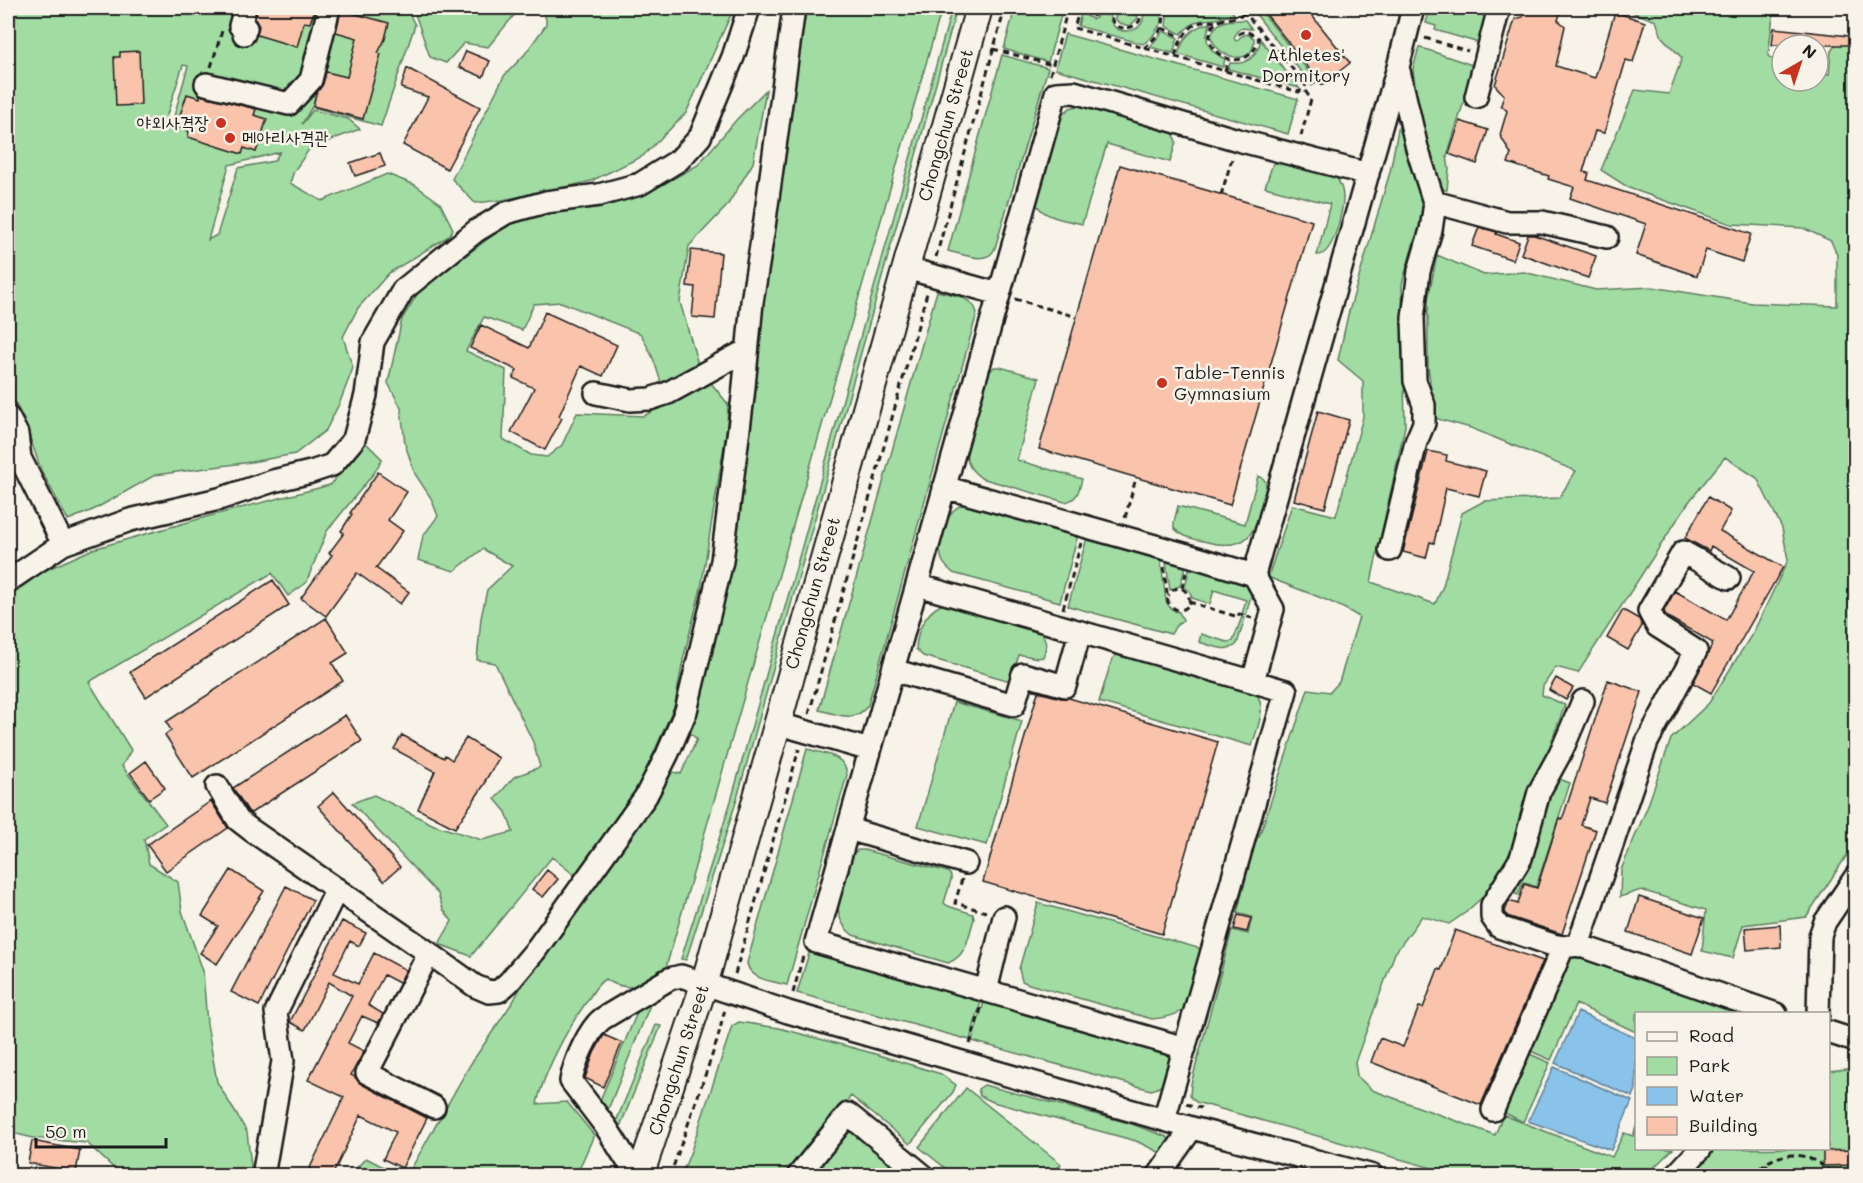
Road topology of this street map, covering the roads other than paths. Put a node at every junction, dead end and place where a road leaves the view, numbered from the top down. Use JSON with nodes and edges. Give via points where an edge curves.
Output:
{"nodes":[{"id":1,"x":245,"y":8,"type":"edge"},
{"id":2,"x":329,"y":8,"type":"edge"},
{"id":3,"x":749,"y":8,"type":"edge"},
{"id":4,"x":794,"y":8,"type":"edge"},
{"id":5,"x":979,"y":8,"type":"edge"},
{"id":6,"x":1413,"y":8,"type":"edge"},
{"id":7,"x":1499,"y":8,"type":"edge"},
{"id":8,"x":244,"y":34,"type":"dead end"},
{"id":9,"x":1398,"y":67,"type":"junction"},
{"id":10,"x":206,"y":84,"type":"dead end"},
{"id":11,"x":1476,"y":97,"type":"dead end"},
{"id":12,"x":1368,"y":174,"type":"junction"},
{"id":13,"x":1435,"y":203,"type":"junction"},
{"id":14,"x":1607,"y":237,"type":"dead end"},
{"id":15,"x":906,"y":268,"type":"junction"},
{"id":16,"x":999,"y":294,"type":"junction"},
{"id":17,"x":747,"y":350,"type":"junction"},
{"id":18,"x":596,"y":393,"type":"dead end"},
{"id":19,"x":8,"y":417,"type":"edge"},
{"id":20,"x":944,"y":487,"type":"junction"},
{"id":21,"x":63,"y":544,"type":"junction"},
{"id":22,"x":1390,"y":550,"type":"dead end"},
{"id":23,"x":1254,"y":575,"type":"junction"},
{"id":24,"x":1729,"y":578,"type":"dead end"},
{"id":25,"x":8,"y":580,"type":"edge"},
{"id":26,"x":916,"y":585,"type":"junction"},
{"id":27,"x":1080,"y":632,"type":"junction"},
{"id":28,"x":893,"y":670,"type":"junction"},
{"id":29,"x":1253,"y":681,"type":"junction"},
{"id":30,"x":1583,"y":701,"type":"dead end"},
{"id":31,"x":776,"y":723,"type":"junction"},
{"id":32,"x":870,"y":750,"type":"junction"},
{"id":33,"x":217,"y":786,"type":"dead end"},
{"id":34,"x":848,"y":830,"type":"junction"},
{"id":35,"x":966,"y":863,"type":"road end"},
{"id":36,"x":1856,"y":876,"type":"edge"},
{"id":37,"x":337,"y":890,"type":"junction"},
{"id":38,"x":1004,"y":917,"type":"road end"},
{"id":39,"x":1570,"y":946,"type":"junction"},
{"id":40,"x":429,"y":954,"type":"junction"},
{"id":41,"x":704,"y":985,"type":"junction"},
{"id":42,"x":986,"y":992,"type":"junction"},
{"id":43,"x":1770,"y":1012,"type":"edge"},
{"id":44,"x":1818,"y":1012,"type":"edge"},
{"id":45,"x":1830,"y":1033,"type":"edge"},
{"id":46,"x":1856,"y":1041,"type":"edge"},
{"id":47,"x":1185,"y":1048,"type":"junction"},
{"id":48,"x":434,"y":1107,"type":"dead end"},
{"id":49,"x":1493,"y":1110,"type":"dead end"},
{"id":50,"x":1164,"y":1120,"type":"junction"},
{"id":51,"x":1192,"y":1128,"type":"junction"},
{"id":52,"x":1700,"y":1150,"type":"edge"},
{"id":53,"x":262,"y":1176,"type":"edge"},
{"id":54,"x":638,"y":1176,"type":"edge"},
{"id":55,"x":798,"y":1176,"type":"edge"},
{"id":56,"x":924,"y":1176,"type":"edge"},
{"id":57,"x":1158,"y":1176,"type":"edge"},
{"id":58,"x":1373,"y":1176,"type":"edge"},
{"id":59,"x":1675,"y":1176,"type":"edge"}],
"edges":[{"from":1,"to":8,"type":"street","via":[[240,26],[246,28]]},
{"from":2,"to":10,"type":"street","via":[[311,80],[289,104]]},
{"from":3,"to":21,"type":"street","via":[[700,137],[679,159],[640,184],[506,213],[476,231],[403,290],[373,342],[366,395],[354,439],[332,465],[219,499],[130,520]]},
{"from":4,"to":17,"type":"street"},
{"from":5,"to":15,"type":"main road","name":"Chongchun Street"},
{"from":6,"to":9,"type":"street"},
{"from":7,"to":11,"type":"street"},
{"from":9,"to":12,"type":"street"},
{"from":9,"to":13,"type":"street"},
{"from":12,"to":16,"type":"street","via":[[1074,92],[1056,93]]},
{"from":12,"to":23,"type":"street"},
{"from":13,"to":14,"type":"street","via":[[1507,222],[1542,222]]},
{"from":13,"to":22,"type":"street","via":[[1413,318],[1415,381],[1424,405],[1424,423]]},
{"from":15,"to":16,"type":"street"},
{"from":15,"to":31,"type":"main road","name":"Chongchun Street"},
{"from":16,"to":20,"type":"street"},
{"from":17,"to":18,"type":"street","via":[[650,399],[630,400]]},
{"from":17,"to":40,"type":"street","via":[[722,561],[686,711],[668,755],[646,796],[603,858],[535,951],[499,991],[489,992],[475,986]]},
{"from":19,"to":21,"type":"street","via":[[17,434],[20,458]]},
{"from":20,"to":23,"type":"street"},
{"from":20,"to":26,"type":"street"},
{"from":21,"to":25,"type":"street"},
{"from":23,"to":29,"type":"street","via":[[1273,609]]},
{"from":24,"to":39,"type":"street","via":[[1683,552],[1649,611],[1657,626],[1696,651],[1647,742]]},
{"from":26,"to":27,"type":"street"},
{"from":26,"to":28,"type":"street"},
{"from":27,"to":28,"type":"street","via":[[1065,686],[1023,674],[1014,705]]},
{"from":27,"to":29,"type":"street"},
{"from":28,"to":32,"type":"street"},
{"from":29,"to":47,"type":"street","via":[[1286,691]]},
{"from":30,"to":39,"type":"street","via":[[1539,792],[1521,858],[1492,905],[1492,917],[1499,927]]},
{"from":31,"to":32,"type":"street"},
{"from":31,"to":41,"type":"main road","name":"Chongchun Street"},
{"from":32,"to":34,"type":"street"},
{"from":33,"to":37,"type":"street","via":[[238,820]]},
{"from":34,"to":35,"type":"street"},
{"from":34,"to":42,"type":"street","via":[[816,942]]},
{"from":36,"to":44,"type":"street","via":[[1820,936]]},
{"from":37,"to":40,"type":"street"},
{"from":37,"to":53,"type":"street","via":[[276,1012],[283,1061]]},
{"from":38,"to":42,"type":"street"},
{"from":39,"to":43,"type":"street"},
{"from":39,"to":49,"type":"street"},
{"from":40,"to":48,"type":"street","via":[[367,1073]]},
{"from":41,"to":50,"type":"street"},
{"from":41,"to":54,"type":"main road","name":"Chongchun Street"},
{"from":41,"to":54,"type":"street","via":[[681,976],[602,1018],[594,1025],[573,1071],[571,1081]]},
{"from":42,"to":47,"type":"street"},
{"from":45,"to":46,"type":"street"},
{"from":47,"to":50,"type":"street"},
{"from":50,"to":51,"type":"street"},
{"from":51,"to":57,"type":"street"},
{"from":51,"to":58,"type":"street"},
{"from":52,"to":59,"type":"street"},
{"from":55,"to":56,"type":"street","via":[[848,1114]]}]}
